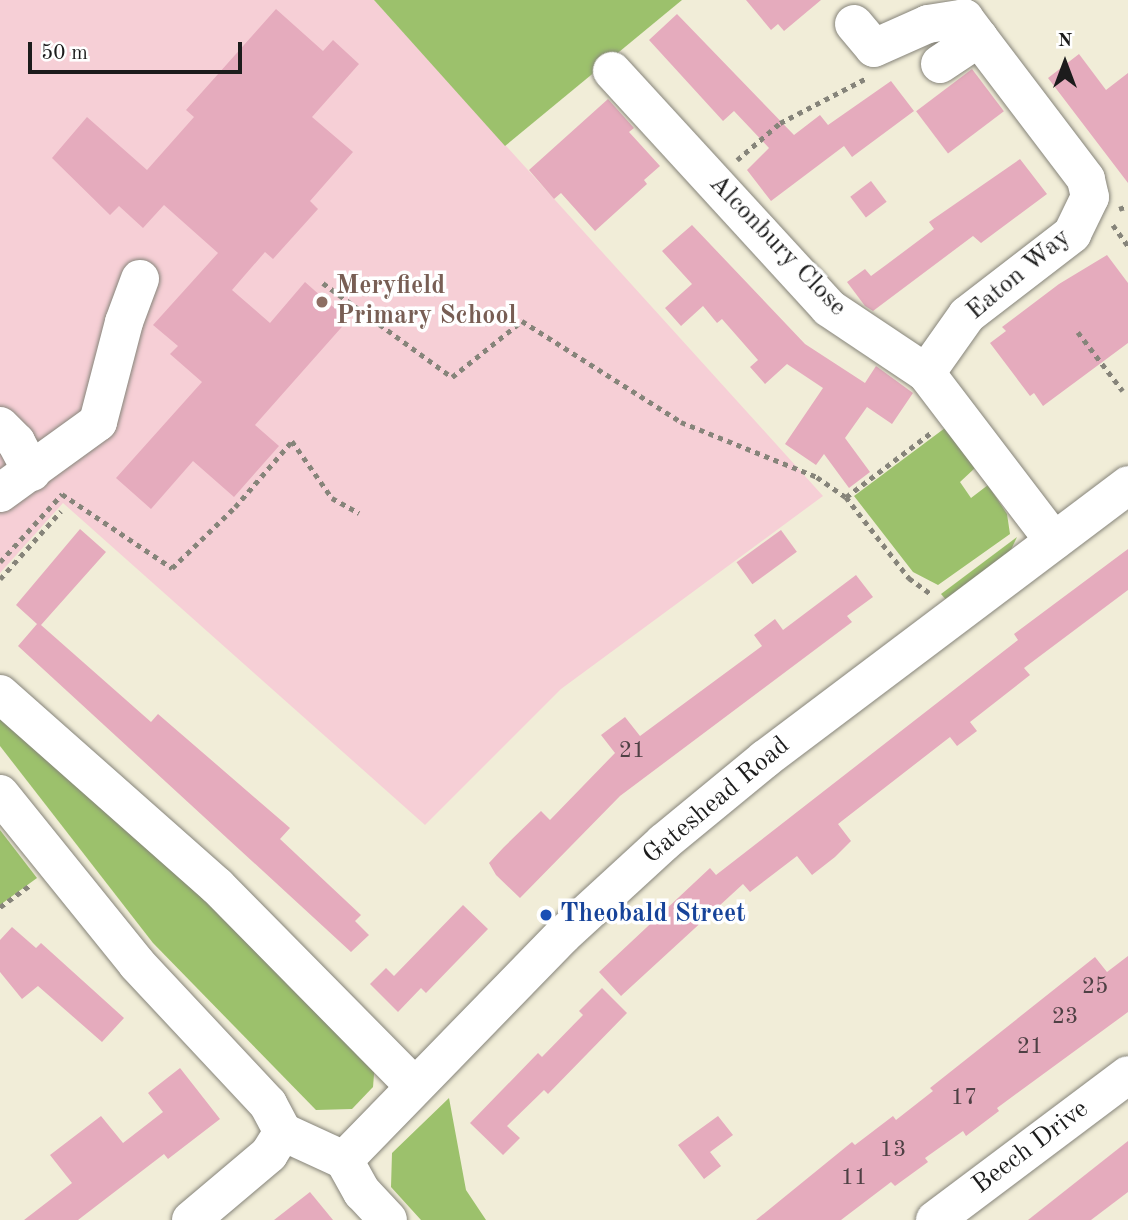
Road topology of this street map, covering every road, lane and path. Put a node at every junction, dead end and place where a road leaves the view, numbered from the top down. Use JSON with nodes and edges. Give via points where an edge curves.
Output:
{"nodes":[{"id":1,"x":965,"y":19,"type":"edge"},
{"id":2,"x":854,"y":24,"type":"dead end"},
{"id":3,"x":940,"y":64,"type":"dead end"},
{"id":4,"x":612,"y":71,"type":"dead end"},
{"id":5,"x":868,"y":77,"type":"dead end"},
{"id":6,"x":713,"y":181,"type":"junction"},
{"id":7,"x":140,"y":279,"type":"dead end"},
{"id":8,"x":323,"y":283,"type":"dead end"},
{"id":9,"x":1078,"y":332,"type":"dead end"},
{"id":10,"x":926,"y":373,"type":"junction"},
{"id":11,"x":1123,"y":391,"type":"dead end"},
{"id":12,"x":957,"y":412,"type":"junction"},
{"id":13,"x":0,"y":426,"type":"edge"},
{"id":14,"x":32,"y":472,"type":"junction"},
{"id":15,"x":1128,"y":485,"type":"edge"},
{"id":16,"x":0,"y":493,"type":"edge"},
{"id":17,"x":846,"y":497,"type":"junction"},
{"id":18,"x":61,"y":511,"type":"dead end"},
{"id":19,"x":359,"y":513,"type":"dead end"},
{"id":20,"x":1054,"y":541,"type":"junction"},
{"id":21,"x":0,"y":562,"type":"edge"},
{"id":22,"x":0,"y":579,"type":"edge"},
{"id":23,"x":951,"y":618,"type":"junction"},
{"id":24,"x":0,"y":694,"type":"edge"},
{"id":25,"x":0,"y":794,"type":"edge"},
{"id":26,"x":41,"y":877,"type":"dead end"},
{"id":27,"x":0,"y":907,"type":"edge"},
{"id":28,"x":1128,"y":1075,"type":"edge"},
{"id":29,"x":413,"y":1085,"type":"junction"},
{"id":30,"x":283,"y":1132,"type":"junction"},
{"id":31,"x":344,"y":1160,"type":"junction"},
{"id":32,"x":208,"y":1215,"type":"edge"},
{"id":33,"x":388,"y":1220,"type":"edge"},
{"id":34,"x":935,"y":1220,"type":"edge"}],
"edges":[{"from":1,"to":2,"type":"street","via":[[928,24],[874,48]]},
{"from":1,"to":3,"type":"street"},
{"from":1,"to":10,"type":"street","name":"Eaton Way","via":[[1086,179],[1090,197],[1072,233],[967,315]]},
{"from":4,"to":6,"type":"street","name":"Alconbury Close"},
{"from":5,"to":6,"type":"path","via":[[779,123]]},
{"from":6,"to":10,"type":"street","name":"Alconbury Close","via":[[829,308]]},
{"from":7,"to":14,"type":"street","via":[[98,422]]},
{"from":8,"to":17,"type":"path","via":[[452,377],[522,321],[681,422],[817,477]]},
{"from":9,"to":11,"type":"path"},
{"from":10,"to":12,"type":"street","name":"Alconbury Close"},
{"from":12,"to":17,"type":"path"},
{"from":12,"to":20,"type":"street","name":"Alconbury Close"},
{"from":13,"to":14,"type":"street","via":[[16,442]]},
{"from":14,"to":16,"type":"street"},
{"from":15,"to":20,"type":"street","name":"Gateshead Road"},
{"from":17,"to":23,"type":"path","via":[[909,578],[933,595]]},
{"from":18,"to":22,"type":"path"},
{"from":19,"to":21,"type":"path","via":[[332,498],[292,441],[235,507],[172,568],[62,494]]},
{"from":20,"to":23,"type":"street","name":"Gateshead Road"},
{"from":23,"to":29,"type":"street","name":"Gateshead Road","via":[[664,842]]},
{"from":24,"to":29,"type":"street","via":[[217,886]]},
{"from":25,"to":30,"type":"street","via":[[136,964],[268,1104]]},
{"from":26,"to":27,"type":"path"},
{"from":28,"to":34,"type":"street","name":"Beech Drive"},
{"from":29,"to":31,"type":"street","name":"Gateshead Road"},
{"from":30,"to":31,"type":"street"},
{"from":30,"to":32,"type":"street","via":[[269,1154]]},
{"from":31,"to":33,"type":"street","via":[[362,1192]]}]}
